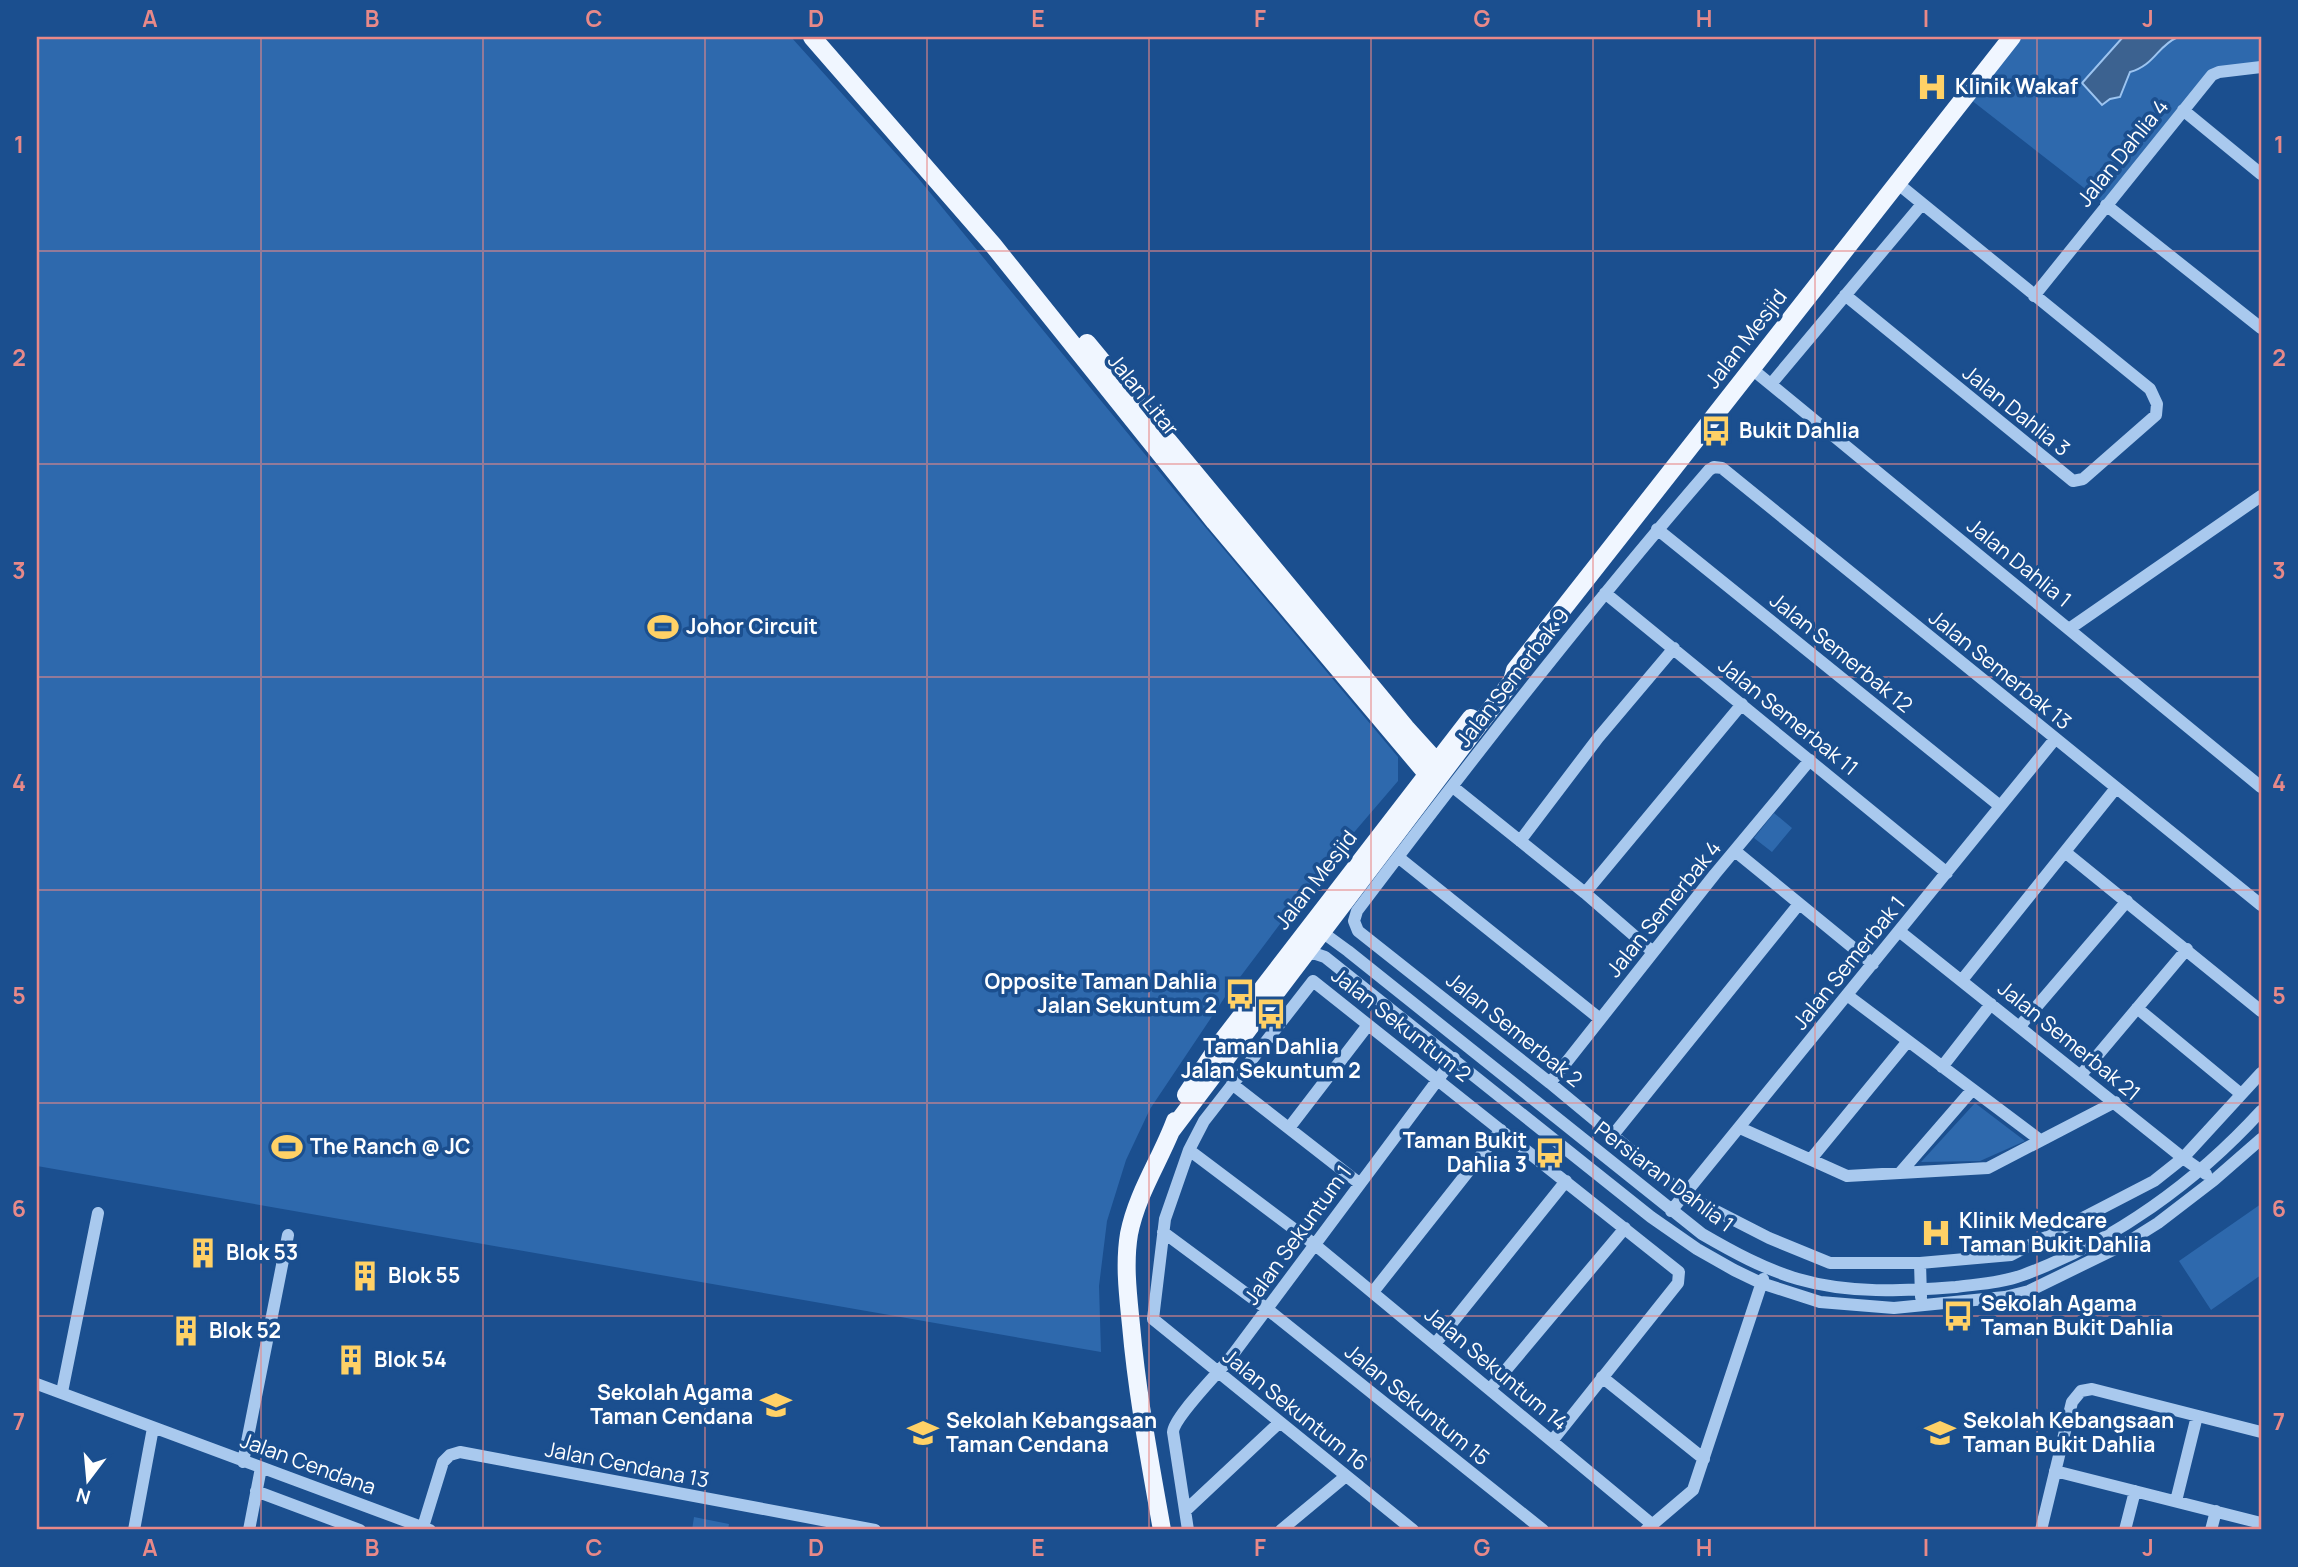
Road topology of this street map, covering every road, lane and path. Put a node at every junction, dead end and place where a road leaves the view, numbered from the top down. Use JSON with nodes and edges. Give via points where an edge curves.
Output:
{"nodes":[{"id":1,"x":812,"y":37,"type":"edge"},
{"id":2,"x":826,"y":37,"type":"edge"},
{"id":3,"x":2012,"y":37,"type":"edge"},
{"id":4,"x":2261,"y":67,"type":"edge"},
{"id":5,"x":2183,"y":110,"type":"junction"},
{"id":6,"x":2261,"y":173,"type":"edge"},
{"id":7,"x":1897,"y":183,"type":"junction"},
{"id":8,"x":1922,"y":204,"type":"junction"},
{"id":9,"x":2106,"y":205,"type":"junction"},
{"id":10,"x":1845,"y":295,"type":"junction"},
{"id":11,"x":2034,"y":296,"type":"junction"},
{"id":12,"x":2261,"y":328,"type":"edge"},
{"id":13,"x":1752,"y":369,"type":"junction"},
{"id":14,"x":1770,"y":384,"type":"junction"},
{"id":15,"x":1714,"y":467,"type":"joint"},
{"id":16,"x":2261,"y":496,"type":"edge"},
{"id":17,"x":1657,"y":529,"type":"junction"},
{"id":18,"x":1605,"y":593,"type":"junction"},
{"id":19,"x":2070,"y":629,"type":"junction"},
{"id":20,"x":1674,"y":648,"type":"junction"},
{"id":21,"x":1515,"y":670,"type":"junction"},
{"id":22,"x":1742,"y":704,"type":"junction"},
{"id":23,"x":2055,"y":739,"type":"junction"},
{"id":24,"x":1452,"y":740,"type":"junction"},
{"id":25,"x":1409,"y":742,"type":"junction"},
{"id":26,"x":1810,"y":760,"type":"junction"},
{"id":27,"x":1439,"y":775,"type":"junction"},
{"id":28,"x":2261,"y":787,"type":"edge"},
{"id":29,"x":2116,"y":788,"type":"junction"},
{"id":30,"x":1409,"y":797,"type":"junction"},
{"id":31,"x":2000,"y":806,"type":"junction"},
{"id":32,"x":1520,"y":841,"type":"junction"},
{"id":33,"x":1735,"y":851,"type":"junction"},
{"id":34,"x":2065,"y":852,"type":"junction"},
{"id":35,"x":1398,"y":857,"type":"junction"},
{"id":36,"x":1947,"y":873,"type":"junction"},
{"id":37,"x":1585,"y":893,"type":"junction"},
{"id":38,"x":2127,"y":901,"type":"junction"},
{"id":39,"x":1799,"y":904,"type":"junction"},
{"id":40,"x":2261,"y":905,"type":"edge"},
{"id":41,"x":1354,"y":921,"type":"joint"},
{"id":42,"x":1313,"y":931,"type":"junction"},
{"id":43,"x":1899,"y":931,"type":"junction"},
{"id":44,"x":2187,"y":949,"type":"junction"},
{"id":45,"x":1348,"y":951,"type":"junction"},
{"id":46,"x":1653,"y":952,"type":"junction"},
{"id":47,"x":1302,"y":957,"type":"junction"},
{"id":48,"x":1873,"y":964,"type":"junction"},
{"id":49,"x":1335,"y":966,"type":"junction"},
{"id":50,"x":1962,"y":980,"type":"junction"},
{"id":51,"x":1847,"y":996,"type":"junction"},
{"id":52,"x":1991,"y":1004,"type":"junction"},
{"id":53,"x":2137,"y":1008,"type":"junction"},
{"id":54,"x":2261,"y":1011,"type":"edge"},
{"id":55,"x":1600,"y":1019,"type":"junction"},
{"id":56,"x":2020,"y":1026,"type":"junction"},
{"id":57,"x":1365,"y":1029,"type":"dead end"},
{"id":58,"x":1908,"y":1041,"type":"junction"},
{"id":59,"x":1454,"y":1058,"type":"junction"},
{"id":60,"x":1942,"y":1067,"type":"junction"},
{"id":61,"x":2261,"y":1073,"type":"edge"},
{"id":62,"x":2081,"y":1075,"type":"junction"},
{"id":63,"x":1438,"y":1080,"type":"junction"},
{"id":64,"x":1550,"y":1083,"type":"junction"},
{"id":65,"x":1233,"y":1084,"type":"junction"},
{"id":66,"x":1972,"y":1090,"type":"junction"},
{"id":67,"x":2241,"y":1094,"type":"junction"},
{"id":68,"x":2115,"y":1102,"type":"junction"},
{"id":69,"x":2261,"y":1111,"type":"edge"},
{"id":70,"x":1289,"y":1128,"type":"junction"},
{"id":71,"x":1740,"y":1128,"type":"junction"},
{"id":72,"x":1501,"y":1130,"type":"junction"},
{"id":73,"x":1171,"y":1131,"type":"junction"},
{"id":74,"x":1612,"y":1135,"type":"junction"},
{"id":75,"x":2261,"y":1139,"type":"edge"},
{"id":76,"x":2040,"y":1140,"type":"junction"},
{"id":77,"x":1189,"y":1150,"type":"junction"},
{"id":78,"x":2183,"y":1158,"type":"junction"},
{"id":79,"x":1811,"y":1159,"type":"junction"},
{"id":80,"x":2200,"y":1170,"type":"junction"},
{"id":81,"x":1900,"y":1173,"type":"junction"},
{"id":82,"x":2214,"y":1180,"type":"junction"},
{"id":83,"x":1566,"y":1181,"type":"junction"},
{"id":84,"x":1359,"y":1183,"type":"junction"},
{"id":85,"x":1685,"y":1195,"type":"junction"},
{"id":86,"x":1671,"y":1211,"type":"junction"},
{"id":87,"x":97,"y":1213,"type":"dead end"},
{"id":88,"x":1625,"y":1228,"type":"junction"},
{"id":89,"x":1163,"y":1232,"type":"junction"},
{"id":90,"x":288,"y":1235,"type":"dead end"},
{"id":91,"x":1314,"y":1244,"type":"junction"},
{"id":92,"x":1920,"y":1263,"type":"junction"},
{"id":93,"x":1768,"y":1269,"type":"junction"},
{"id":94,"x":1761,"y":1283,"type":"junction"},
{"id":95,"x":1921,"y":1290,"type":"junction"},
{"id":96,"x":1373,"y":1292,"type":"junction"},
{"id":97,"x":1921,"y":1306,"type":"junction"},
{"id":98,"x":1266,"y":1309,"type":"junction"},
{"id":99,"x":1153,"y":1319,"type":"joint"},
{"id":100,"x":1436,"y":1344,"type":"junction"},
{"id":101,"x":1220,"y":1373,"type":"junction"},
{"id":102,"x":1602,"y":1377,"type":"junction"},
{"id":103,"x":37,"y":1384,"type":"edge"},
{"id":104,"x":1490,"y":1390,"type":"junction"},
{"id":105,"x":61,"y":1392,"type":"junction"},
{"id":106,"x":2197,"y":1416,"type":"junction"},
{"id":107,"x":1280,"y":1422,"type":"junction"},
{"id":108,"x":153,"y":1428,"type":"junction"},
{"id":109,"x":2261,"y":1432,"type":"edge"},
{"id":110,"x":1552,"y":1440,"type":"junction"},
{"id":111,"x":1704,"y":1459,"type":"junction"},
{"id":112,"x":243,"y":1462,"type":"junction"},
{"id":113,"x":261,"y":1468,"type":"junction"},
{"id":114,"x":2055,"y":1471,"type":"junction"},
{"id":115,"x":1346,"y":1476,"type":"junction"},
{"id":116,"x":257,"y":1491,"type":"junction"},
{"id":117,"x":2135,"y":1491,"type":"junction"},
{"id":118,"x":2176,"y":1502,"type":"junction"},
{"id":119,"x":1185,"y":1511,"type":"junction"},
{"id":120,"x":2216,"y":1511,"type":"junction"},
{"id":121,"x":2261,"y":1523,"type":"edge"},
{"id":122,"x":1404,"y":1528,"type":"edge"},
{"id":123,"x":1650,"y":1528,"type":"edge"},
{"id":124,"x":425,"y":1529,"type":"edge"},
{"id":125,"x":134,"y":1530,"type":"edge"},
{"id":126,"x":249,"y":1530,"type":"edge"},
{"id":127,"x":360,"y":1530,"type":"edge"},
{"id":128,"x":874,"y":1530,"type":"edge"},
{"id":129,"x":1162,"y":1530,"type":"edge"},
{"id":130,"x":1188,"y":1530,"type":"edge"},
{"id":131,"x":1281,"y":1530,"type":"edge"},
{"id":132,"x":1543,"y":1530,"type":"edge"},
{"id":133,"x":2041,"y":1530,"type":"edge"},
{"id":134,"x":2125,"y":1530,"type":"edge"},
{"id":135,"x":2211,"y":1530,"type":"edge"}],
"edges":[{"from":1,"to":25,"type":"main road","name":"Jalan Litar","via":[[993,246],[1215,522]]},
{"from":2,"to":25,"type":"main road","name":"Jalan Litar","via":[[1000,239]]},
{"from":3,"to":7,"type":"main road","name":"Jalan Mesjid"},
{"from":4,"to":5,"type":"street","name":"Jalan Dahlia 4","via":[[2216,72]]},
{"from":5,"to":6,"type":"street"},
{"from":5,"to":9,"type":"street","name":"Jalan Dahlia 4"},
{"from":7,"to":8,"type":"street"},
{"from":7,"to":13,"type":"main road","name":"Jalan Mesjid"},
{"from":8,"to":10,"type":"street"},
{"from":8,"to":11,"type":"street"},
{"from":9,"to":11,"type":"street","name":"Jalan Dahlia 4"},
{"from":9,"to":12,"type":"street"},
{"from":10,"to":11,"type":"street","name":"Jalan Dahlia 3","via":[[2061,473],[2080,481],[2154,419],[2157,404],[2150,389]]},
{"from":10,"to":14,"type":"street"},
{"from":13,"to":14,"type":"street","name":"Jalan Dahlia 1"},
{"from":13,"to":21,"type":"main road","name":"Jalan Mesjid"},
{"from":14,"to":19,"type":"street","name":"Jalan Dahlia 1"},
{"from":15,"to":17,"type":"street","name":"Jalan Semerbak 9"},
{"from":15,"to":23,"type":"street","name":"Jalan Semerbak 13","via":[[1722,468]]},
{"from":16,"to":19,"type":"street"},
{"from":17,"to":18,"type":"street","name":"Jalan Semerbak 9"},
{"from":17,"to":31,"type":"street","name":"Jalan Semerbak 12"},
{"from":18,"to":20,"type":"street","name":"Jalan Semerbak 11"},
{"from":18,"to":27,"type":"street","name":"Jalan Semerbak 9"},
{"from":19,"to":28,"type":"street","name":"Jalan Dahlia 1"},
{"from":20,"to":22,"type":"street","name":"Jalan Semerbak 11"},
{"from":20,"to":32,"type":"street"},
{"from":21,"to":24,"type":"main road","name":"Jalan Mesjid"},
{"from":21,"to":27,"type":"main road","name":"Jalan Mesjid","via":[[1512,681]]},
{"from":22,"to":26,"type":"street","name":"Jalan Semerbak 11"},
{"from":22,"to":37,"type":"street"},
{"from":23,"to":29,"type":"street","name":"Jalan Semerbak 13"},
{"from":23,"to":31,"type":"street","name":"Jalan Semerbak 1"},
{"from":24,"to":25,"type":"main road"},
{"from":24,"to":27,"type":"main road","name":"Jalan Mesjid"},
{"from":25,"to":27,"type":"main road","name":"Jalan Litar"},
{"from":25,"to":30,"type":"main road"},
{"from":26,"to":33,"type":"street","name":"Jalan Semerbak 4"},
{"from":26,"to":36,"type":"street","name":"Jalan Semerbak 11"},
{"from":27,"to":30,"type":"main road","name":"Jalan Mesjid"},
{"from":27,"to":32,"type":"street"},
{"from":27,"to":35,"type":"street","name":"Jalan Semerbak 9"},
{"from":27,"to":42,"type":"main road","name":"Jalan Mesjid"},
{"from":29,"to":34,"type":"street"},
{"from":29,"to":40,"type":"street","name":"Jalan Semerbak 13"},
{"from":30,"to":42,"type":"main road","name":"Jalan Mesjid"},
{"from":31,"to":36,"type":"street","name":"Jalan Semerbak 1"},
{"from":32,"to":37,"type":"street"},
{"from":33,"to":39,"type":"street"},
{"from":33,"to":46,"type":"street","name":"Jalan Semerbak 4"},
{"from":34,"to":38,"type":"street"},
{"from":34,"to":50,"type":"street"},
{"from":35,"to":41,"type":"street","name":"Jalan Semerbak 9"},
{"from":35,"to":55,"type":"street"},
{"from":36,"to":43,"type":"street","name":"Jalan Semerbak 1"},
{"from":37,"to":46,"type":"street"},
{"from":38,"to":44,"type":"street"},
{"from":38,"to":56,"type":"street"},
{"from":39,"to":48,"type":"street"},
{"from":39,"to":74,"type":"street"},
{"from":41,"to":64,"type":"street","name":"Jalan Semerbak 2","via":[[1358,931]]},
{"from":42,"to":45,"type":"street","name":"Persiaran Dahlia 1"},
{"from":42,"to":47,"type":"main road","name":"Jalan Mesjid"},
{"from":42,"to":73,"type":"main road","name":"Jalan Mesjid","via":[[1219,1045],[1182,1101]]},
{"from":43,"to":48,"type":"street","name":"Jalan Semerbak 1"},
{"from":43,"to":50,"type":"street","name":"Jalan Semerbak 21"},
{"from":44,"to":53,"type":"street"},
{"from":44,"to":54,"type":"street"},
{"from":45,"to":49,"type":"street","via":[[1335,952]]},
{"from":45,"to":86,"type":"street","name":"Persiaran Dahlia 1"},
{"from":46,"to":55,"type":"street","name":"Jalan Semerbak 4"},
{"from":47,"to":49,"type":"street","name":"Persiaran Dahlia 1","via":[[1319,953]]},
{"from":47,"to":73,"type":"main road","name":"Jalan Mesjid"},
{"from":48,"to":51,"type":"street","name":"Jalan Semerbak 1"},
{"from":49,"to":59,"type":"street","name":"Persiaran Dahlia 1"},
{"from":50,"to":52,"type":"street","name":"Jalan Semerbak 21"},
{"from":51,"to":58,"type":"street"},
{"from":51,"to":71,"type":"street","name":"Jalan Semerbak 1"},
{"from":52,"to":56,"type":"street","name":"Jalan Semerbak 21"},
{"from":52,"to":60,"type":"street"},
{"from":53,"to":62,"type":"street"},
{"from":53,"to":67,"type":"street"},
{"from":55,"to":64,"type":"street","name":"Jalan Semerbak 4"},
{"from":56,"to":62,"type":"street","name":"Jalan Semerbak 21"},
{"from":57,"to":70,"type":"street"},
{"from":58,"to":60,"type":"street"},
{"from":58,"to":79,"type":"street"},
{"from":59,"to":63,"type":"street","name":"Jalan Sekuntum 1"},
{"from":59,"to":94,"type":"street","name":"Persiaran Dahlia 1","via":[[1651,1217],[1697,1249]]},
{"from":60,"to":66,"type":"street"},
{"from":61,"to":67,"type":"street","name":"Jalan Semerbak 2"},
{"from":62,"to":68,"type":"street","name":"Jalan Semerbak 21"},
{"from":63,"to":65,"type":"street","name":"Jalan Sekuntum 2","via":[[1314,981]]},
{"from":63,"to":72,"type":"street","name":"Jalan Sekuntum 2"},
{"from":63,"to":84,"type":"street","name":"Jalan Sekuntum 1"},
{"from":64,"to":74,"type":"street","name":"Jalan Semerbak 2"},
{"from":65,"to":70,"type":"street"},
{"from":65,"to":77,"type":"street","name":"Jalan Sekuntum 2","via":[[1204,1121]]},
{"from":66,"to":76,"type":"street"},
{"from":66,"to":81,"type":"street"},
{"from":67,"to":78,"type":"street","name":"Jalan Semerbak 2"},
{"from":68,"to":76,"type":"street"},
{"from":68,"to":78,"type":"street","name":"Jalan Semerbak 21"},
{"from":69,"to":80,"type":"street","name":"Persiaran Dahlia 1"},
{"from":70,"to":84,"type":"street"},
{"from":71,"to":79,"type":"street"},
{"from":71,"to":85,"type":"street","name":"Jalan Semerbak 1"},
{"from":72,"to":83,"type":"street","name":"Jalan Sekuntum 2"},
{"from":72,"to":96,"type":"street"},
{"from":73,"to":129,"type":"main road","name":"Jalan Mesjid","via":[[1134,1216],[1126,1266],[1135,1371]]},
{"from":74,"to":85,"type":"street","name":"Jalan Semerbak 2"},
{"from":75,"to":82,"type":"street","name":"Persiaran Dahlia 1"},
{"from":76,"to":81,"type":"street","via":[[1988,1168]]},
{"from":77,"to":89,"type":"street","name":"Jalan Sekuntum 2"},
{"from":77,"to":91,"type":"street","name":"Jalan Sekuntum 14"},
{"from":78,"to":80,"type":"street","name":"Jalan Semerbak 21"},
{"from":78,"to":92,"type":"street","name":"Jalan Semerbak 2","via":[[2154,1181],[2011,1255]]},
{"from":79,"to":81,"type":"street","via":[[1847,1176]]},
{"from":80,"to":82,"type":"street","name":"Jalan Semerbak 21"},
{"from":80,"to":95,"type":"street","name":"Persiaran Dahlia 1","via":[[2147,1212],[2024,1275]]},
{"from":82,"to":97,"type":"street","name":"Persiaran Dahlia 1","via":[[2123,1245],[2029,1291]]},
{"from":83,"to":88,"type":"street","name":"Jalan Sekuntum 2"},
{"from":83,"to":100,"type":"street"},
{"from":84,"to":91,"type":"street","name":"Jalan Sekuntum 1"},
{"from":85,"to":86,"type":"street","name":"Jalan Semerbak 1"},
{"from":85,"to":92,"type":"street","name":"Jalan Semerbak 2","via":[[1830,1263]]},
{"from":86,"to":93,"type":"street","name":"Persiaran Dahlia 1","via":[[1702,1234]]},
{"from":87,"to":105,"type":"street"},
{"from":88,"to":102,"type":"street","name":"Jalan Sekuntum 2","via":[[1679,1272],[1680,1279]]},
{"from":88,"to":104,"type":"street"},
{"from":89,"to":98,"type":"street","name":"Jalan Sekuntum 15"},
{"from":89,"to":99,"type":"street","name":"Jalan Sekuntum 2"},
{"from":90,"to":112,"type":"street"},
{"from":91,"to":96,"type":"street","name":"Jalan Sekuntum 14"},
{"from":91,"to":98,"type":"street","name":"Jalan Sekuntum 1"},
{"from":92,"to":95,"type":"street"},
{"from":93,"to":94,"type":"street"},
{"from":93,"to":95,"type":"street","name":"Persiaran Dahlia 1","via":[[1838,1287]]},
{"from":94,"to":97,"type":"street","name":"Persiaran Dahlia 1","via":[[1820,1302]]},
{"from":94,"to":111,"type":"street"},
{"from":95,"to":97,"type":"street"},
{"from":96,"to":100,"type":"street","name":"Jalan Sekuntum 14"},
{"from":98,"to":101,"type":"street","name":"Jalan Sekuntum 1"},
{"from":98,"to":132,"type":"street","name":"Jalan Sekuntum 15"},
{"from":99,"to":101,"type":"street","name":"Jalan Sekuntum 16"},
{"from":100,"to":104,"type":"street","name":"Jalan Sekuntum 14"},
{"from":101,"to":107,"type":"street","name":"Jalan Sekuntum 16"},
{"from":101,"to":119,"type":"street","name":"Jalan Sekuntum 1","via":[[1177,1419],[1172,1432]]},
{"from":102,"to":110,"type":"street"},
{"from":102,"to":111,"type":"street"},
{"from":103,"to":105,"type":"street","name":"Jalan Cendana"},
{"from":104,"to":110,"type":"street","name":"Jalan Sekuntum 14"},
{"from":105,"to":108,"type":"street","name":"Jalan Cendana"},
{"from":106,"to":109,"type":"street"},
{"from":106,"to":114,"type":"street","via":[[2092,1389],[2081,1391],[2072,1402]]},
{"from":106,"to":118,"type":"street"},
{"from":107,"to":115,"type":"street","name":"Jalan Sekuntum 16"},
{"from":107,"to":119,"type":"street"},
{"from":108,"to":112,"type":"street","name":"Jalan Cendana"},
{"from":108,"to":125,"type":"street"},
{"from":110,"to":123,"type":"street","name":"Jalan Sekuntum 14"},
{"from":111,"to":123,"type":"street","via":[[1689,1495]]},
{"from":112,"to":113,"type":"street","name":"Jalan Cendana"},
{"from":113,"to":116,"type":"street"},
{"from":113,"to":124,"type":"street","name":"Jalan Cendana"},
{"from":114,"to":117,"type":"street"},
{"from":114,"to":133,"type":"street"},
{"from":115,"to":122,"type":"street","name":"Jalan Sekuntum 16"},
{"from":115,"to":131,"type":"street"},
{"from":116,"to":126,"type":"street"},
{"from":116,"to":127,"type":"street"},
{"from":117,"to":118,"type":"street"},
{"from":117,"to":134,"type":"street"},
{"from":118,"to":120,"type":"street"},
{"from":119,"to":130,"type":"street"},
{"from":120,"to":121,"type":"street"},
{"from":120,"to":135,"type":"street"},
{"from":124,"to":128,"type":"street","name":"Jalan Cendana 13","via":[[443,1462],[460,1452]]}]}
